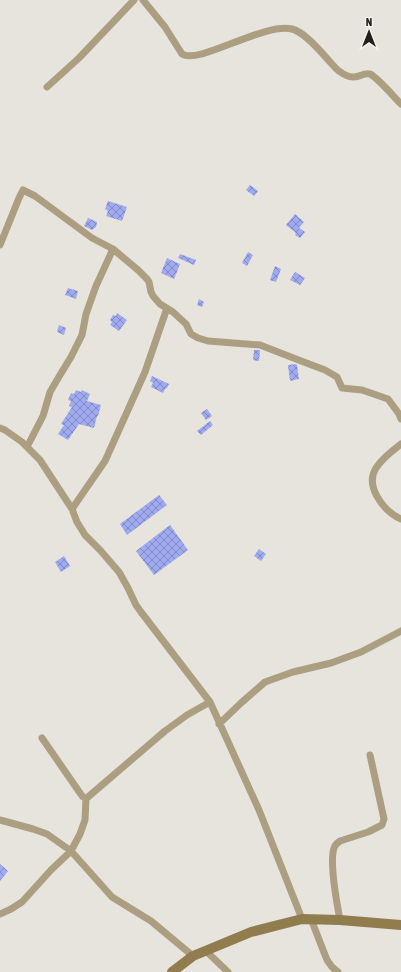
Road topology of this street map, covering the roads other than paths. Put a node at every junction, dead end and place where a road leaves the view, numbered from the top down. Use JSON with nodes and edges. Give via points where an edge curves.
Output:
{"nodes":[{"id":1,"x":134,"y":0,"type":"edge"},
{"id":2,"x":143,"y":0,"type":"edge"},
{"id":3,"x":47,"y":87,"type":"dead end"},
{"id":4,"x":401,"y":104,"type":"edge"},
{"id":5,"x":0,"y":245,"type":"edge"},
{"id":6,"x":113,"y":249,"type":"junction"},
{"id":7,"x":167,"y":308,"type":"junction"},
{"id":8,"x":401,"y":419,"type":"edge"},
{"id":9,"x":0,"y":428,"type":"edge"},
{"id":10,"x":401,"y":444,"type":"edge"},
{"id":11,"x":27,"y":447,"type":"junction"},
{"id":12,"x":72,"y":509,"type":"junction"},
{"id":13,"x":401,"y":520,"type":"edge"},
{"id":14,"x":401,"y":631,"type":"edge"},
{"id":15,"x":210,"y":702,"type":"junction"},
{"id":16,"x":219,"y":724,"type":"junction"},
{"id":17,"x":42,"y":738,"type":"dead end"},
{"id":18,"x":370,"y":755,"type":"dead end"},
{"id":19,"x":86,"y":798,"type":"junction"},
{"id":20,"x":0,"y":820,"type":"edge"},
{"id":21,"x":71,"y":851,"type":"junction"},
{"id":22,"x":0,"y":914,"type":"edge"},
{"id":23,"x":307,"y":919,"type":"junction"},
{"id":24,"x":340,"y":920,"type":"junction"},
{"id":25,"x":401,"y":925,"type":"edge"},
{"id":26,"x":206,"y":951,"type":"junction"},
{"id":27,"x":193,"y":956,"type":"junction"},
{"id":28,"x":172,"y":972,"type":"edge"},
{"id":29,"x":228,"y":972,"type":"edge"},
{"id":30,"x":338,"y":972,"type":"edge"}],
"edges":[{"from":1,"to":3,"type":"street","via":[[79,58]]},
{"from":2,"to":4,"type":"street","via":[[184,56],[202,54],[274,30],[291,29],[316,46],[338,71],[354,78],[370,74]]},
{"from":5,"to":6,"type":"street","via":[[23,190],[92,238]]},
{"from":6,"to":7,"type":"street","via":[[147,279],[153,296]]},
{"from":6,"to":11,"type":"street","via":[[96,286],[82,335],[50,392],[43,416]]},
{"from":7,"to":8,"type":"street","via":[[198,338],[260,345],[325,370],[336,377],[342,388],[362,390],[388,399]]},
{"from":7,"to":12,"type":"street","via":[[145,372],[105,461]]},
{"from":9,"to":11,"type":"street"},
{"from":10,"to":13,"type":"street","via":[[376,469],[373,486],[385,508]]},
{"from":11,"to":12,"type":"street","via":[[40,460]]},
{"from":12,"to":15,"type":"street","via":[[85,534],[119,572],[138,608]]},
{"from":14,"to":16,"type":"street","via":[[361,652],[265,682]]},
{"from":15,"to":16,"type":"street"},
{"from":15,"to":19,"type":"street","via":[[164,732]]},
{"from":16,"to":23,"type":"street"},
{"from":17,"to":19,"type":"street"},
{"from":18,"to":24,"type":"street","via":[[384,822],[368,832],[340,841],[333,849],[333,870]]},
{"from":19,"to":21,"type":"street","via":[[85,820]]},
{"from":20,"to":21,"type":"street","via":[[47,834]]},
{"from":21,"to":22,"type":"street","via":[[22,902]]},
{"from":21,"to":27,"type":"street","via":[[112,897],[151,921]]},
{"from":23,"to":24,"type":"main road"},
{"from":23,"to":26,"type":"main road","via":[[251,932]]},
{"from":23,"to":30,"type":"street","via":[[327,960]]},
{"from":24,"to":25,"type":"main road"},
{"from":26,"to":27,"type":"main road"},
{"from":26,"to":29,"type":"street"},
{"from":27,"to":28,"type":"main road"}]}
